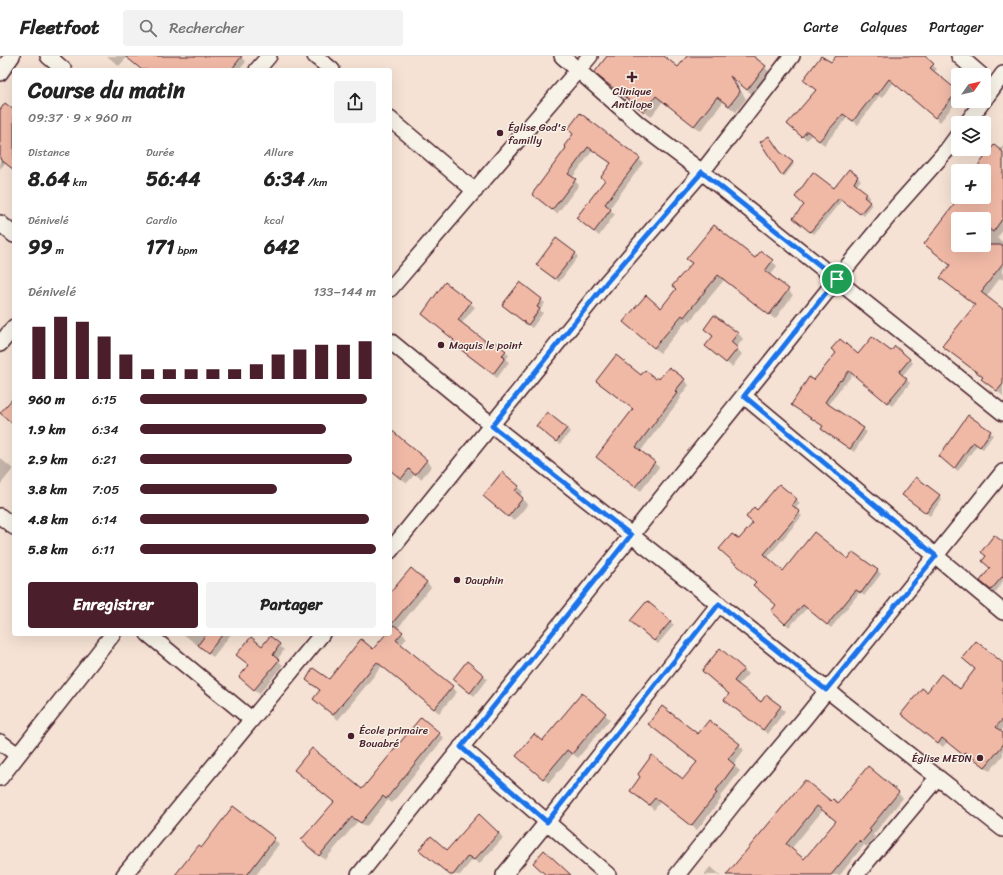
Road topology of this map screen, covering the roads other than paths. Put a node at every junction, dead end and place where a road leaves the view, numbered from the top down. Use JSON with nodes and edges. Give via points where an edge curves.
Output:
{"nodes":[{"id":1,"x":12,"y":56,"type":"edge"},
{"id":2,"x":48,"y":56,"type":"edge"},
{"id":3,"x":269,"y":56,"type":"edge"},
{"id":4,"x":315,"y":56,"type":"edge"},
{"id":5,"x":562,"y":56,"type":"edge"},
{"id":6,"x":590,"y":56,"type":"edge"},
{"id":7,"x":792,"y":56,"type":"edge"},
{"id":8,"x":959,"y":56,"type":"edge"},
{"id":9,"x":62,"y":68,"type":"edge"},
{"id":10,"x":259,"y":68,"type":"edge"},
{"id":11,"x":330,"y":68,"type":"edge"},
{"id":12,"x":973,"y":68,"type":"edge"},
{"id":13,"x":579,"y":70,"type":"junction"},
{"id":14,"x":0,"y":73,"type":"edge"},
{"id":15,"x":1003,"y":74,"type":"edge"},
{"id":16,"x":994,"y":86,"type":"edge"},
{"id":17,"x":979,"y":108,"type":"edge"},
{"id":18,"x":972,"y":116,"type":"edge"},
{"id":19,"x":392,"y":121,"type":"edge"},
{"id":20,"x":951,"y":145,"type":"edge"},
{"id":21,"x":702,"y":172,"type":"junction"},
{"id":22,"x":475,"y":191,"type":"junction"},
{"id":23,"x":0,"y":223,"type":"edge"},
{"id":24,"x":12,"y":233,"type":"edge"},
{"id":25,"x":837,"y":279,"type":"junction"},
{"id":26,"x":392,"y":287,"type":"edge"},
{"id":27,"x":12,"y":329,"type":"edge"},
{"id":28,"x":392,"y":343,"type":"edge"},
{"id":29,"x":0,"y":344,"type":"edge"},
{"id":30,"x":744,"y":396,"type":"junction"},
{"id":31,"x":1003,"y":413,"type":"edge"},
{"id":32,"x":492,"y":426,"type":"junction"},
{"id":33,"x":1003,"y":472,"type":"edge"},
{"id":34,"x":631,"y":535,"type":"junction"},
{"id":35,"x":392,"y":549,"type":"edge"},
{"id":36,"x":936,"y":556,"type":"junction"},
{"id":37,"x":719,"y":604,"type":"junction"},
{"id":38,"x":1003,"y":612,"type":"edge"},
{"id":39,"x":111,"y":636,"type":"edge"},
{"id":40,"x":150,"y":636,"type":"edge"},
{"id":41,"x":320,"y":636,"type":"edge"},
{"id":42,"x":826,"y":690,"type":"junction"},
{"id":43,"x":251,"y":718,"type":"junction"},
{"id":44,"x":0,"y":742,"type":"edge"},
{"id":45,"x":461,"y":747,"type":"junction"},
{"id":46,"x":18,"y":756,"type":"junction"},
{"id":47,"x":0,"y":778,"type":"edge"},
{"id":48,"x":937,"y":778,"type":"junction"},
{"id":49,"x":547,"y":822,"type":"junction"},
{"id":50,"x":1003,"y":829,"type":"edge"},
{"id":51,"x":124,"y":875,"type":"edge"},
{"id":52,"x":359,"y":875,"type":"edge"},
{"id":53,"x":504,"y":875,"type":"edge"},
{"id":54,"x":608,"y":875,"type":"edge"},
{"id":55,"x":677,"y":875,"type":"edge"},
{"id":56,"x":856,"y":875,"type":"edge"}],
"edges":[{"from":1,"to":14,"type":"street"},
{"from":2,"to":9,"type":"street"},
{"from":3,"to":10,"type":"street"},
{"from":4,"to":11,"type":"street"},
{"from":5,"to":13,"type":"street"},
{"from":6,"to":13,"type":"street"},
{"from":7,"to":21,"type":"street"},
{"from":8,"to":12,"type":"street"},
{"from":13,"to":21,"type":"street","via":[[640,125]]},
{"from":13,"to":22,"type":"street"},
{"from":15,"to":16,"type":"street"},
{"from":17,"to":18,"type":"street"},
{"from":19,"to":22,"type":"street"},
{"from":20,"to":25,"type":"street"},
{"from":21,"to":25,"type":"street"},
{"from":21,"to":32,"type":"street","via":[[606,283]]},
{"from":22,"to":26,"type":"street"},
{"from":23,"to":24,"type":"street"},
{"from":25,"to":30,"type":"street"},
{"from":25,"to":31,"type":"street"},
{"from":27,"to":29,"type":"street"},
{"from":28,"to":32,"type":"street"},
{"from":30,"to":34,"type":"street"},
{"from":30,"to":36,"type":"street"},
{"from":32,"to":34,"type":"street"},
{"from":32,"to":35,"type":"street"},
{"from":33,"to":36,"type":"street"},
{"from":34,"to":37,"type":"street"},
{"from":34,"to":45,"type":"street"},
{"from":36,"to":38,"type":"street"},
{"from":36,"to":42,"type":"street"},
{"from":37,"to":42,"type":"street"},
{"from":37,"to":49,"type":"street"},
{"from":39,"to":46,"type":"street"},
{"from":40,"to":43,"type":"street"},
{"from":41,"to":43,"type":"street"},
{"from":42,"to":48,"type":"street"},
{"from":42,"to":55,"type":"street"},
{"from":43,"to":51,"type":"street"},
{"from":44,"to":46,"type":"street"},
{"from":45,"to":49,"type":"street"},
{"from":45,"to":52,"type":"street"},
{"from":46,"to":47,"type":"street"},
{"from":48,"to":50,"type":"street"},
{"from":48,"to":56,"type":"street"},
{"from":49,"to":53,"type":"street"},
{"from":49,"to":54,"type":"street"}]}
